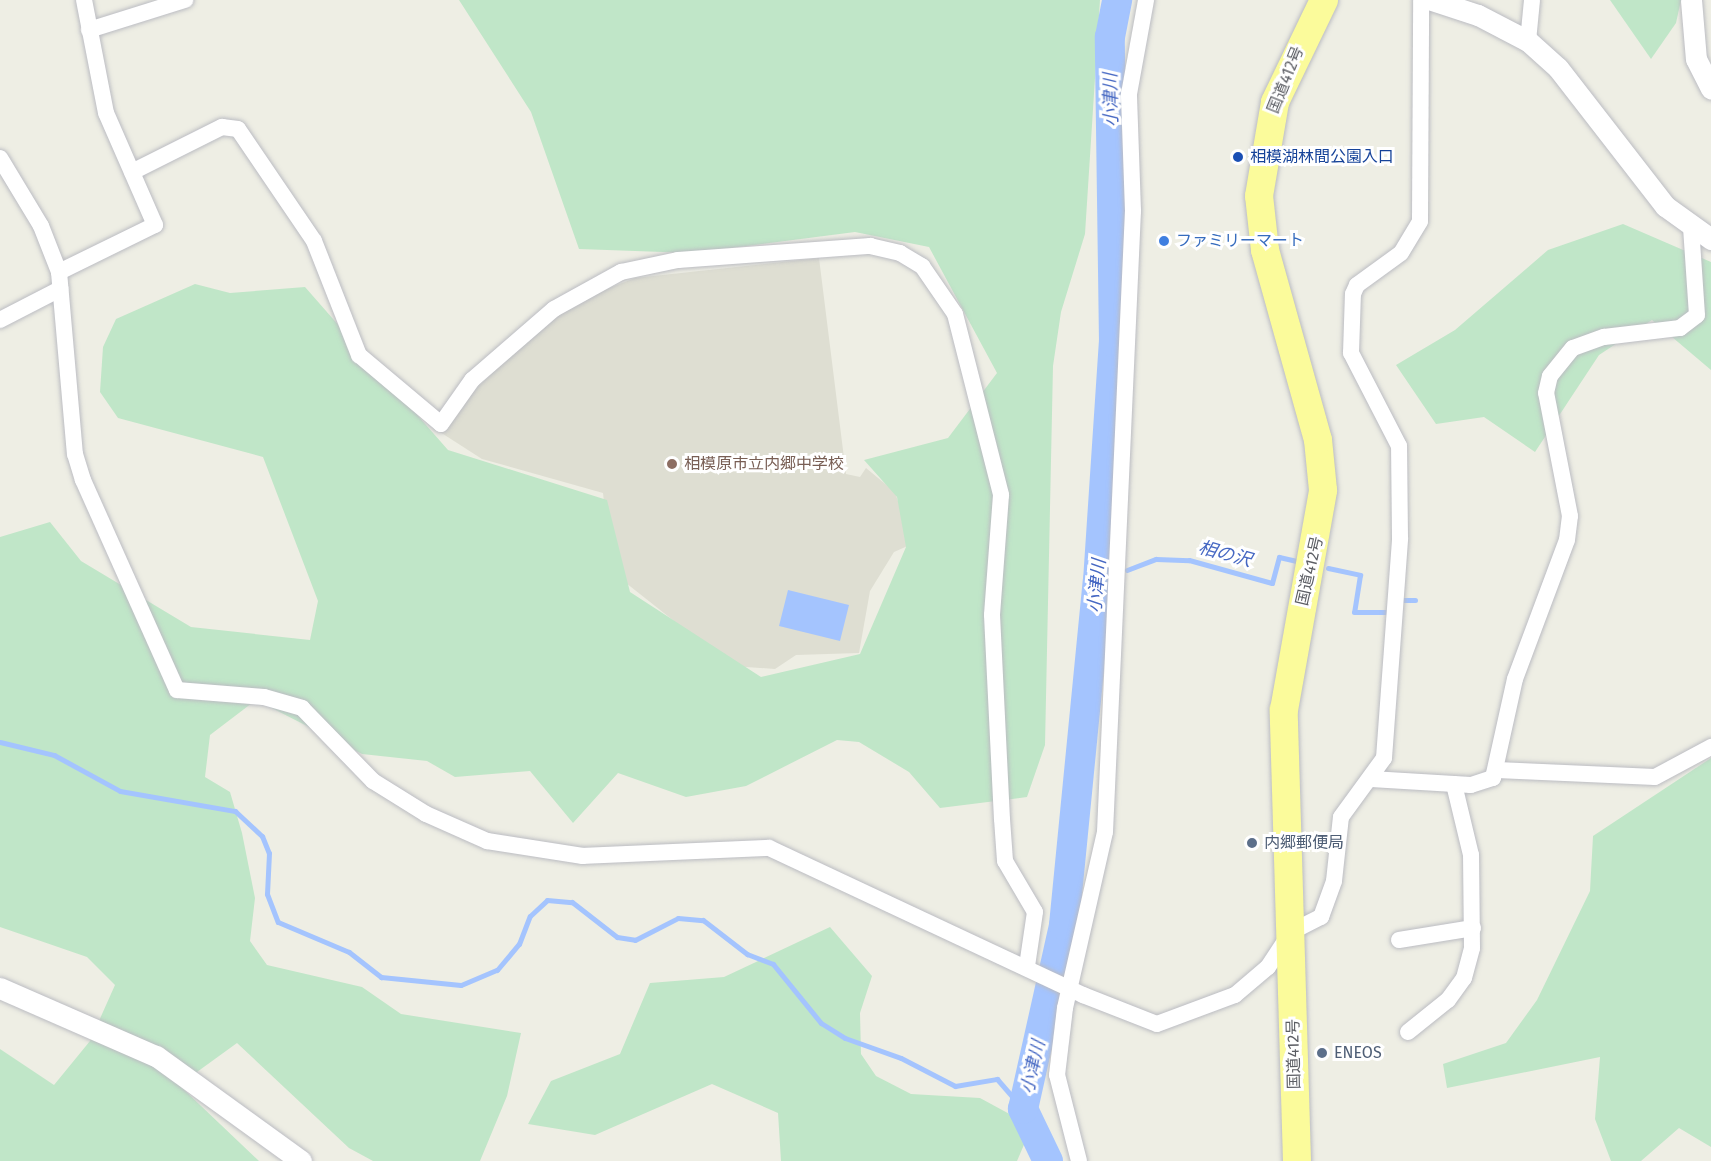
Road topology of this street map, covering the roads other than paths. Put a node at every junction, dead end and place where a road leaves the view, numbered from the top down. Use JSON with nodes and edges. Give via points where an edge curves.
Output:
{"nodes":[{"id":1,"x":84,"y":0,"type":"edge"},
{"id":2,"x":185,"y":0,"type":"edge"},
{"id":3,"x":1146,"y":0,"type":"edge"},
{"id":4,"x":1324,"y":0,"type":"edge"},
{"id":5,"x":1421,"y":0,"type":"edge"},
{"id":6,"x":1431,"y":0,"type":"edge"},
{"id":7,"x":1532,"y":0,"type":"edge"},
{"id":8,"x":1691,"y":0,"type":"edge"},
{"id":9,"x":89,"y":30,"type":"junction"},
{"id":10,"x":1528,"y":41,"type":"junction"},
{"id":11,"x":1711,"y":88,"type":"edge"},
{"id":12,"x":0,"y":158,"type":"edge"},
{"id":13,"x":132,"y":172,"type":"junction"},
{"id":14,"x":1692,"y":228,"type":"junction"},
{"id":15,"x":1711,"y":239,"type":"edge"},
{"id":16,"x":59,"y":281,"type":"junction"},
{"id":17,"x":0,"y":320,"type":"edge"},
{"id":18,"x":1711,"y":747,"type":"edge"},
{"id":19,"x":1497,"y":770,"type":"junction"},
{"id":20,"x":1371,"y":779,"type":"junction"},
{"id":21,"x":1454,"y":783,"type":"junction"},
{"id":22,"x":1473,"y":928,"type":"junction"},
{"id":23,"x":1291,"y":932,"type":"junction"},
{"id":24,"x":1399,"y":940,"type":"dead end"},
{"id":25,"x":1027,"y":966,"type":"junction"},
{"id":26,"x":0,"y":987,"type":"edge"},
{"id":27,"x":1070,"y":989,"type":"junction"},
{"id":28,"x":1408,"y":1032,"type":"dead end"},
{"id":29,"x":301,"y":1161,"type":"edge"},
{"id":30,"x":1079,"y":1161,"type":"edge"},
{"id":31,"x":1297,"y":1161,"type":"edge"}],
"edges":[{"from":1,"to":9,"type":"street"},
{"from":2,"to":9,"type":"street"},
{"from":3,"to":27,"type":"street","via":[[1129,94],[1133,211],[1105,832]]},
{"from":4,"to":23,"type":"highway","name":"国道412号","via":[[1275,102],[1259,196],[1265,250],[1318,440],[1323,490],[1284,710]]},
{"from":5,"to":20,"type":"street","via":[[1420,221],[1401,253],[1358,285],[1353,294],[1350,352],[1399,446],[1400,538],[1384,758]]},
{"from":6,"to":10,"type":"street","via":[[1478,15]]},
{"from":7,"to":10,"type":"street"},
{"from":8,"to":11,"type":"street","via":[[1696,59]]},
{"from":9,"to":13,"type":"street","via":[[106,113]]},
{"from":10,"to":14,"type":"street","via":[[1558,68],[1665,206]]},
{"from":12,"to":16,"type":"street","via":[[52,247]]},
{"from":13,"to":16,"type":"street","via":[[155,225]]},
{"from":13,"to":25,"type":"street","via":[[222,127],[238,129],[314,241],[359,355],[441,424],[459,395],[512,344],[575,295],[621,272],[678,260],[870,246],[900,253],[933,275],[955,315],[1001,495],[992,615],[1002,819],[1005,861],[1035,912]]},
{"from":14,"to":15,"type":"street"},
{"from":14,"to":19,"type":"street","via":[[1697,315],[1680,328],[1604,337],[1573,348],[1550,376],[1546,393],[1570,516],[1567,540],[1515,679]]},
{"from":16,"to":17,"type":"street"},
{"from":16,"to":25,"type":"street","via":[[79,467],[177,690],[264,696],[296,705],[386,791],[487,841],[583,855],[769,848]]},
{"from":18,"to":19,"type":"street","via":[[1655,777]]},
{"from":19,"to":21,"type":"street","via":[[1485,784]]},
{"from":20,"to":21,"type":"street"},
{"from":20,"to":23,"type":"street","via":[[1352,795],[1341,817],[1327,905],[1314,925]]},
{"from":21,"to":22,"type":"street","via":[[1471,855]]},
{"from":22,"to":24,"type":"street"},
{"from":22,"to":28,"type":"street","via":[[1464,978],[1448,1000]]},
{"from":23,"to":27,"type":"street","via":[[1268,966],[1234,995],[1166,1023],[1142,1020]]},
{"from":23,"to":31,"type":"highway","name":"国道412号"},
{"from":25,"to":27,"type":"street"},
{"from":26,"to":29,"type":"street","via":[[156,1056]]},
{"from":27,"to":30,"type":"street","via":[[1057,1075]]}]}
